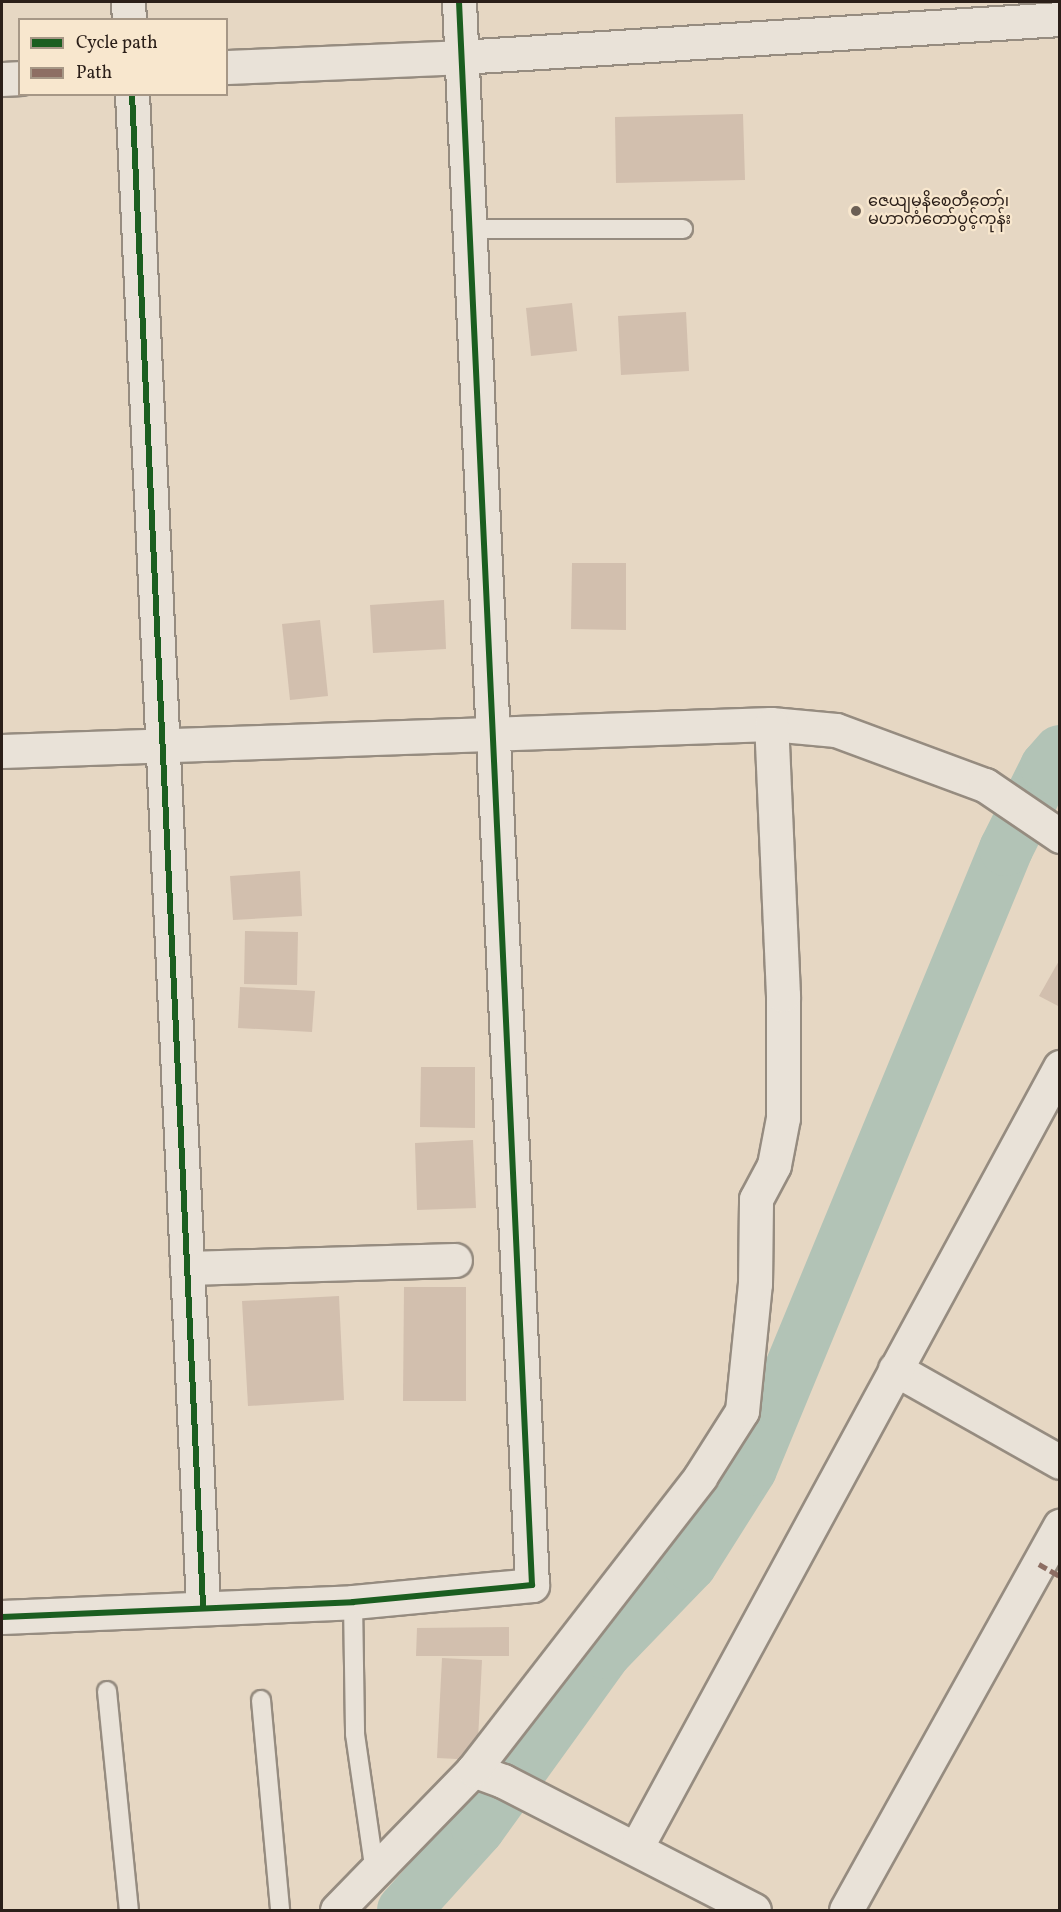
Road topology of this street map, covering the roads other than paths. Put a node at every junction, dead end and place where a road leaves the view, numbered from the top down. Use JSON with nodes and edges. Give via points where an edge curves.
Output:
{"nodes":[{"id":1,"x":128,"y":2,"type":"edge"},
{"id":2,"x":459,"y":2,"type":"edge"},
{"id":3,"x":129,"y":18,"type":"edge"},
{"id":4,"x":1059,"y":20,"type":"edge"},
{"id":5,"x":461,"y":57,"type":"junction"},
{"id":6,"x":228,"y":67,"type":"edge"},
{"id":7,"x":18,"y":78,"type":"edge"},
{"id":8,"x":2,"y":79,"type":"edge"},
{"id":9,"x":132,"y":96,"type":"edge"},
{"id":10,"x":683,"y":229,"type":"dead end"},
{"id":11,"x":468,"y":230,"type":"junction"},
{"id":12,"x":771,"y":724,"type":"junction"},
{"id":13,"x":490,"y":732,"type":"junction"},
{"id":14,"x":163,"y":747,"type":"junction"},
{"id":15,"x":2,"y":751,"type":"edge"},
{"id":16,"x":1059,"y":835,"type":"edge"},
{"id":17,"x":1059,"y":1067,"type":"edge"},
{"id":18,"x":455,"y":1260,"type":"dead end"},
{"id":19,"x":187,"y":1268,"type":"junction"},
{"id":20,"x":895,"y":1369,"type":"junction"},
{"id":21,"x":1059,"y":1462,"type":"edge"},
{"id":22,"x":1059,"y":1526,"type":"edge"},
{"id":23,"x":353,"y":1602,"type":"junction"},
{"id":24,"x":203,"y":1606,"type":"junction"},
{"id":25,"x":2,"y":1617,"type":"edge"},
{"id":26,"x":107,"y":1691,"type":"dead end"},
{"id":27,"x":261,"y":1700,"type":"dead end"},
{"id":28,"x":488,"y":1776,"type":"junction"},
{"id":29,"x":636,"y":1848,"type":"junction"},
{"id":30,"x":375,"y":1872,"type":"junction"},
{"id":31,"x":129,"y":1911,"type":"edge"},
{"id":32,"x":280,"y":1911,"type":"edge"},
{"id":33,"x":337,"y":1911,"type":"edge"},
{"id":34,"x":754,"y":1911,"type":"edge"},
{"id":35,"x":846,"y":1911,"type":"edge"}],
"edges":[{"from":1,"to":3,"type":"street"},
{"from":2,"to":5,"type":"street"},
{"from":4,"to":5,"type":"street"},
{"from":5,"to":6,"type":"street"},
{"from":5,"to":11,"type":"street"},
{"from":7,"to":8,"type":"street"},
{"from":9,"to":14,"type":"street"},
{"from":10,"to":11,"type":"lane"},
{"from":11,"to":13,"type":"street"},
{"from":12,"to":13,"type":"street"},
{"from":12,"to":16,"type":"street","via":[[836,730],[985,785]]},
{"from":12,"to":28,"type":"street","via":[[783,995],[783,1118],[774,1166],[756,1199],[755,1284],[742,1411],[700,1477]]},
{"from":13,"to":14,"type":"street"},
{"from":13,"to":23,"type":"street","via":[[532,1585]]},
{"from":14,"to":15,"type":"street"},
{"from":14,"to":19,"type":"street"},
{"from":17,"to":20,"type":"street"},
{"from":18,"to":19,"type":"street"},
{"from":19,"to":24,"type":"street"},
{"from":20,"to":21,"type":"street"},
{"from":20,"to":29,"type":"street"},
{"from":22,"to":35,"type":"street"},
{"from":23,"to":24,"type":"street"},
{"from":23,"to":30,"type":"lane","via":[[356,1734]]},
{"from":24,"to":25,"type":"street"},
{"from":26,"to":31,"type":"lane"},
{"from":27,"to":32,"type":"lane"},
{"from":28,"to":29,"type":"street"},
{"from":28,"to":30,"type":"street"},
{"from":29,"to":34,"type":"street"},
{"from":30,"to":33,"type":"street"}]}
